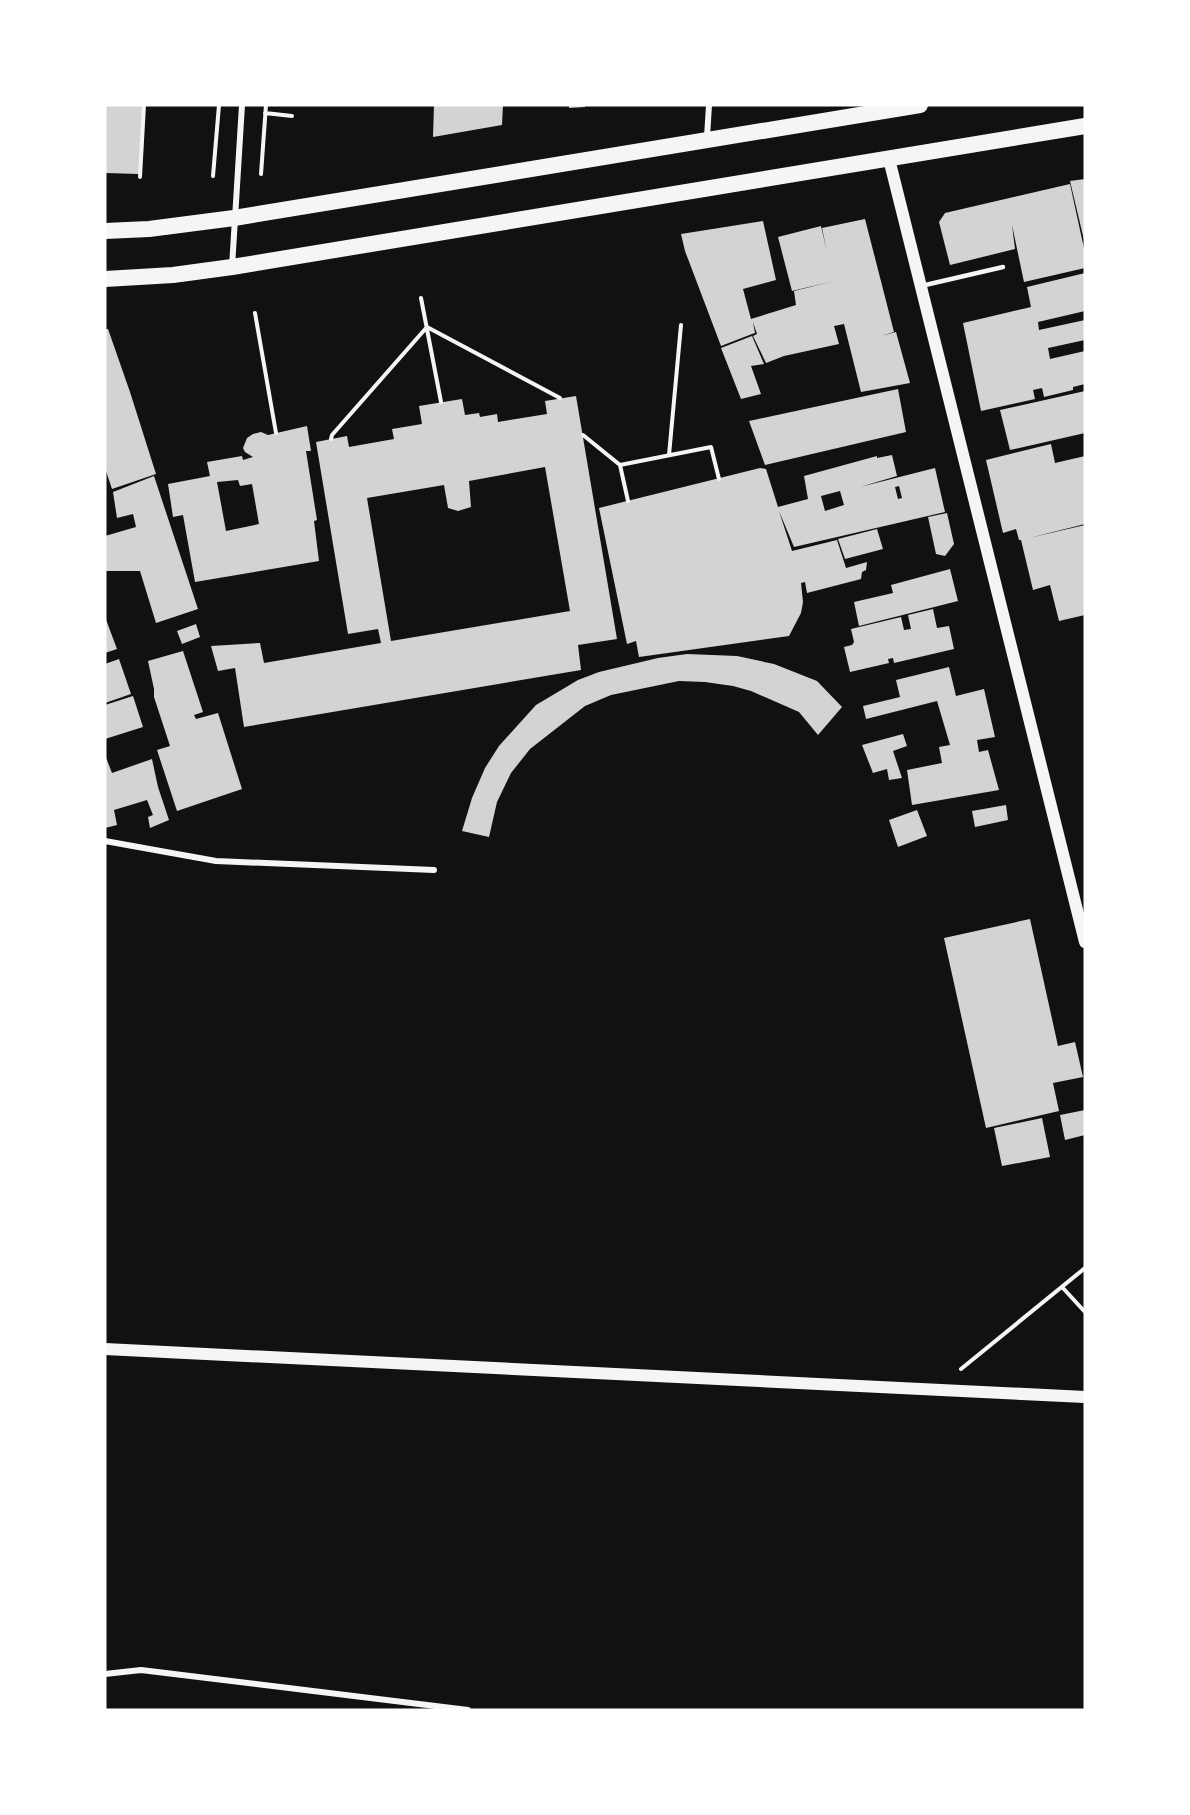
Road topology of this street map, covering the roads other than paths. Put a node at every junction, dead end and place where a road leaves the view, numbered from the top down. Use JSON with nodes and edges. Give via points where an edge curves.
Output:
{"nodes":[{"id":1,"x":242,"y":105,"type":"edge"},
{"id":2,"x":709,"y":105,"type":"edge"},
{"id":3,"x":920,"y":105,"type":"edge"},
{"id":4,"x":1085,"y":126,"type":"edge"},
{"id":5,"x":707,"y":140,"type":"junction"},
{"id":6,"x":890,"y":159,"type":"junction"},
{"id":7,"x":234,"y":218,"type":"junction"},
{"id":8,"x":105,"y":231,"type":"edge"},
{"id":9,"x":231,"y":267,"type":"junction"},
{"id":10,"x":1003,"y":267,"type":"dead end"},
{"id":11,"x":105,"y":279,"type":"edge"},
{"id":12,"x":921,"y":286,"type":"junction"},
{"id":13,"x":105,"y":841,"type":"edge"},
{"id":14,"x":434,"y":870,"type":"dead end"},
{"id":15,"x":1085,"y":942,"type":"edge"},
{"id":16,"x":105,"y":1349,"type":"edge"},
{"id":17,"x":1085,"y":1397,"type":"edge"},
{"id":18,"x":105,"y":1674,"type":"edge"},
{"id":19,"x":468,"y":1710,"type":"edge"}],
"edges":[{"from":1,"to":7,"type":"street"},
{"from":2,"to":5,"type":"street"},
{"from":3,"to":5,"type":"highway"},
{"from":4,"to":6,"type":"highway"},
{"from":5,"to":7,"type":"highway"},
{"from":6,"to":9,"type":"highway"},
{"from":6,"to":12,"type":"main road"},
{"from":7,"to":8,"type":"highway"},
{"from":7,"to":9,"type":"street"},
{"from":9,"to":11,"type":"highway"},
{"from":10,"to":12,"type":"lane"},
{"from":12,"to":15,"type":"main road"},
{"from":13,"to":14,"type":"street","via":[[216,861]]},
{"from":16,"to":17,"type":"main road"},
{"from":18,"to":19,"type":"street","via":[[141,1670]]}]}
